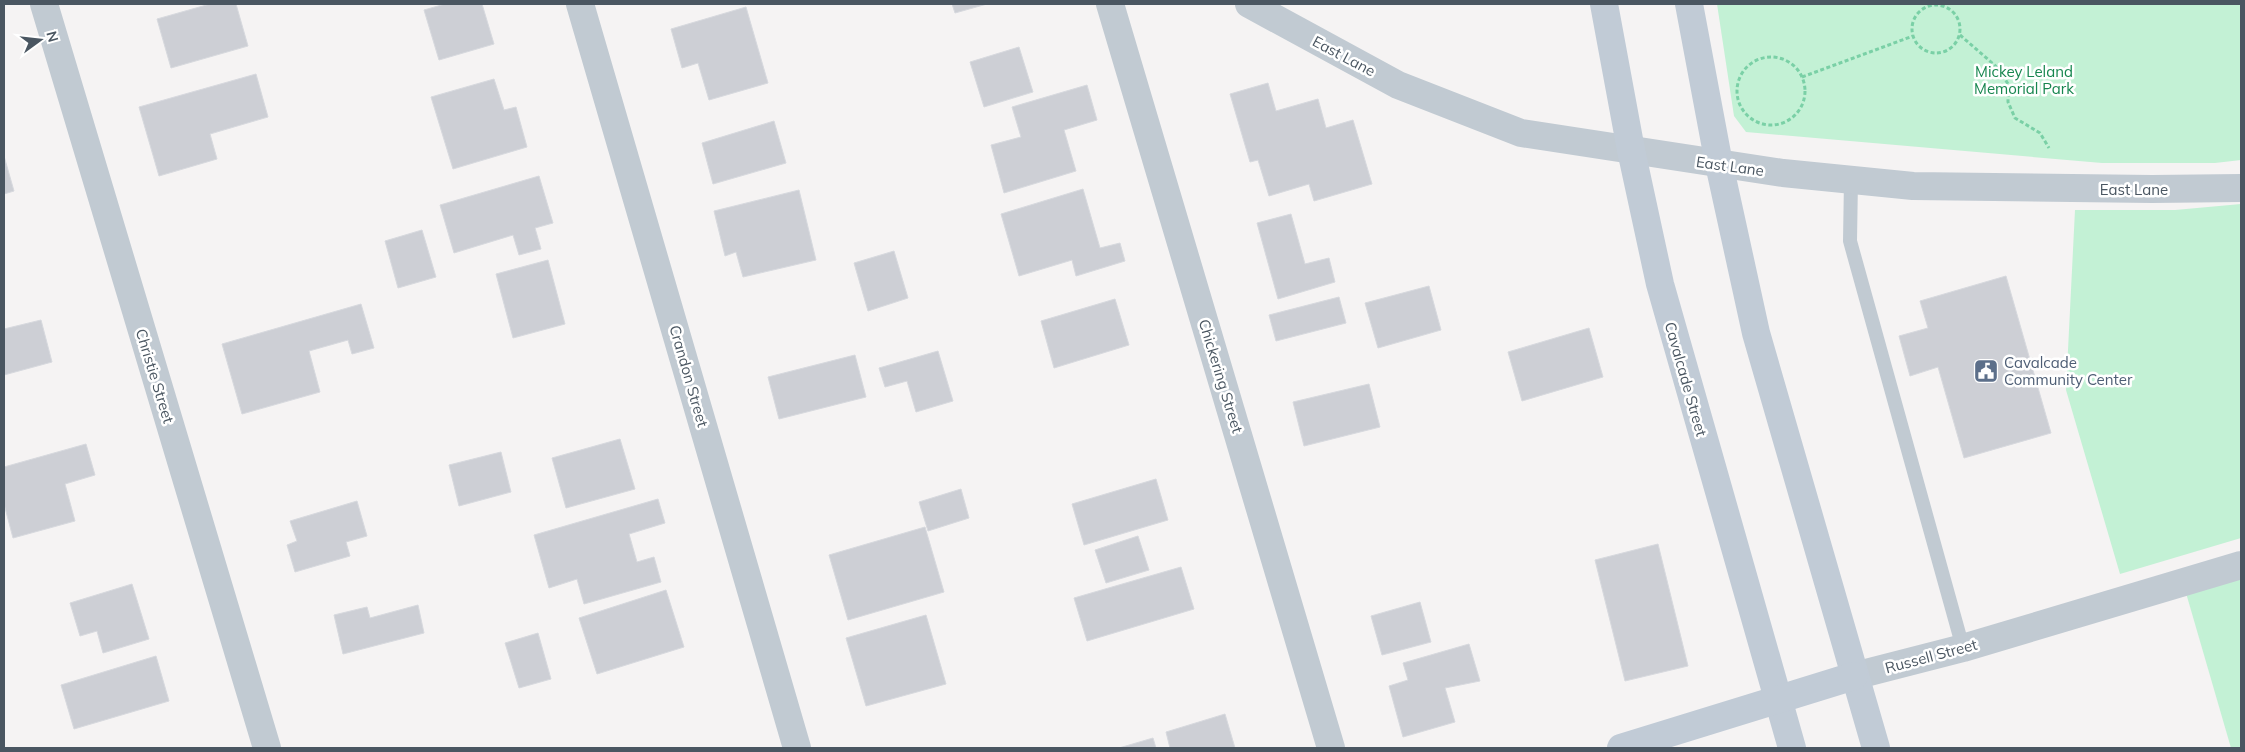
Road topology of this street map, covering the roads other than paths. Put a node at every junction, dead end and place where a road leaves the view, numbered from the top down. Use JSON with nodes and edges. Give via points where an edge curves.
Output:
{"nodes":[{"id":1,"x":44,"y":4,"type":"edge"},
{"id":2,"x":580,"y":4,"type":"edge"},
{"id":3,"x":1110,"y":4,"type":"edge"},
{"id":4,"x":1250,"y":4,"type":"edge"},
{"id":5,"x":1604,"y":4,"type":"edge"},
{"id":6,"x":1689,"y":4,"type":"edge"},
{"id":7,"x":1631,"y":150,"type":"junction"},
{"id":8,"x":1719,"y":164,"type":"junction"},
{"id":9,"x":1851,"y":180,"type":"junction"},
{"id":10,"x":2241,"y":188,"type":"edge"},
{"id":11,"x":2241,"y":565,"type":"edge"},
{"id":12,"x":1963,"y":648,"type":"junction"},
{"id":13,"x":1854,"y":676,"type":"junction"},
{"id":14,"x":1776,"y":699,"type":"junction"},
{"id":15,"x":267,"y":748,"type":"edge"},
{"id":16,"x":797,"y":748,"type":"edge"},
{"id":17,"x":1332,"y":748,"type":"edge"},
{"id":18,"x":1621,"y":748,"type":"edge"},
{"id":19,"x":1792,"y":748,"type":"edge"},
{"id":20,"x":1876,"y":748,"type":"edge"}],
"edges":[{"from":1,"to":15,"type":"street","name":"Christie Street"},
{"from":2,"to":16,"type":"street","name":"Crandon Street"},
{"from":3,"to":17,"type":"street","name":"Chickering Street"},
{"from":4,"to":7,"type":"street","name":"East Lane","via":[[1398,85],[1521,133]]},
{"from":5,"to":7,"type":"main road","name":"Cavalcade Street"},
{"from":6,"to":8,"type":"main road"},
{"from":7,"to":8,"type":"street","name":"East Lane"},
{"from":7,"to":14,"type":"main road","name":"Cavalcade Street","via":[[1660,284]]},
{"from":8,"to":9,"type":"street","name":"East Lane"},
{"from":8,"to":13,"type":"main road","via":[[1756,333]]},
{"from":9,"to":10,"type":"street","name":"East Lane","via":[[1914,186]]},
{"from":9,"to":12,"type":"lane","via":[[1850,241]]},
{"from":11,"to":12,"type":"street","name":"Russell Street"},
{"from":12,"to":13,"type":"street","name":"Russell Street"},
{"from":13,"to":14,"type":"main road","name":"Russell Street"},
{"from":13,"to":20,"type":"main road"},
{"from":14,"to":18,"type":"main road","name":"Russell Street"},
{"from":14,"to":19,"type":"main road","name":"Cavalcade Street"}]}
